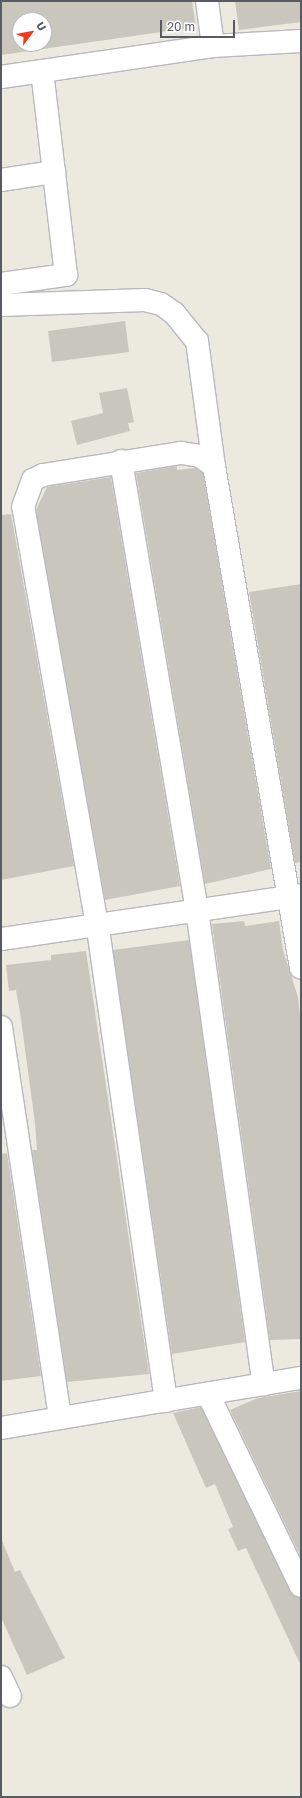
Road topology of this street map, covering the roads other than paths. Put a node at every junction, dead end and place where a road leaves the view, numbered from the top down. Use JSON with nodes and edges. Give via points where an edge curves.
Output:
{"nodes":[{"id":1,"x":207,"y":1,"type":"edge"},
{"id":2,"x":301,"y":41,"type":"edge"},
{"id":3,"x":213,"y":46,"type":"junction"},
{"id":4,"x":42,"y":71,"type":"junction"},
{"id":5,"x":1,"y":77,"type":"edge"},
{"id":6,"x":54,"y":172,"type":"junction"},
{"id":7,"x":1,"y":180,"type":"edge"},
{"id":8,"x":1,"y":284,"type":"edge"},
{"id":9,"x":1,"y":305,"type":"edge"},
{"id":10,"x":121,"y":461,"type":"junction"},
{"id":11,"x":214,"y":466,"type":"junction"},
{"id":12,"x":296,"y":896,"type":"edge"},
{"id":13,"x":197,"y":910,"type":"junction"},
{"id":14,"x":98,"y":925,"type":"junction"},
{"id":15,"x":1,"y":939,"type":"edge"},
{"id":16,"x":301,"y":968,"type":"edge"},
{"id":17,"x":1,"y":1027,"type":"edge"},
{"id":18,"x":301,"y":1378,"type":"edge"},
{"id":19,"x":264,"y":1384,"type":"junction"},
{"id":20,"x":208,"y":1394,"type":"junction"},
{"id":21,"x":166,"y":1401,"type":"junction"},
{"id":22,"x":60,"y":1418,"type":"junction"},
{"id":23,"x":1,"y":1428,"type":"edge"},
{"id":24,"x":301,"y":1586,"type":"edge"}],
"edges":[{"from":1,"to":3,"type":"street"},
{"from":2,"to":3,"type":"street"},
{"from":3,"to":4,"type":"street"},
{"from":4,"to":5,"type":"street"},
{"from":4,"to":6,"type":"street"},
{"from":6,"to":7,"type":"street"},
{"from":6,"to":8,"type":"street","via":[[66,275]]},
{"from":9,"to":11,"type":"street","via":[[145,300],[174,313],[197,342]]},
{"from":10,"to":11,"type":"street","via":[[192,453]]},
{"from":10,"to":13,"type":"street"},
{"from":10,"to":14,"type":"street","via":[[43,475],[28,486],[23,507]]},
{"from":11,"to":12,"type":"street"},
{"from":12,"to":13,"type":"street"},
{"from":12,"to":16,"type":"street"},
{"from":13,"to":14,"type":"street"},
{"from":13,"to":19,"type":"street"},
{"from":14,"to":15,"type":"street"},
{"from":14,"to":21,"type":"street"},
{"from":17,"to":22,"type":"street"},
{"from":18,"to":19,"type":"street"},
{"from":19,"to":20,"type":"street"},
{"from":20,"to":21,"type":"street"},
{"from":20,"to":24,"type":"street"},
{"from":21,"to":22,"type":"street"},
{"from":22,"to":23,"type":"street"}]}
